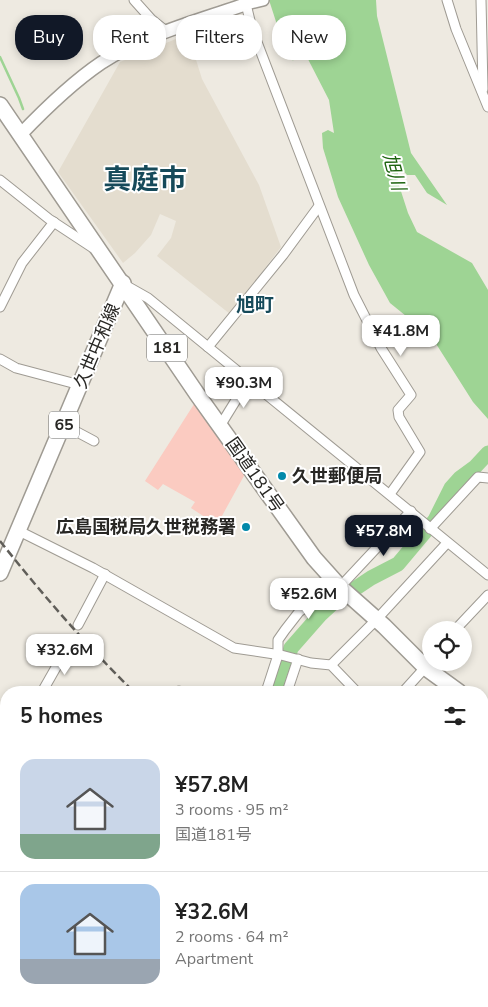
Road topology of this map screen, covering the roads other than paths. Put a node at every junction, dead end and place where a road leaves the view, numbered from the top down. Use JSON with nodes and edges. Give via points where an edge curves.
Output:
{"nodes":[{"id":1,"x":134,"y":0,"type":"edge"},
{"id":2,"x":263,"y":0,"type":"edge"},
{"id":3,"x":447,"y":0,"type":"edge"},
{"id":4,"x":480,"y":0,"type":"edge"},
{"id":5,"x":246,"y":2,"type":"edge"},
{"id":6,"x":167,"y":32,"type":"junction"},
{"id":7,"x":483,"y":97,"type":"junction"},
{"id":8,"x":0,"y":105,"type":"edge"},
{"id":9,"x":488,"y":107,"type":"edge"},
{"id":10,"x":21,"y":134,"type":"junction"},
{"id":11,"x":0,"y":180,"type":"edge"},
{"id":12,"x":320,"y":206,"type":"junction"},
{"id":13,"x":54,"y":222,"type":"junction"},
{"id":14,"x":101,"y":253,"type":"junction"},
{"id":15,"x":123,"y":284,"type":"junction"},
{"id":16,"x":142,"y":301,"type":"junction"},
{"id":17,"x":0,"y":306,"type":"edge"},
{"id":18,"x":208,"y":346,"type":"junction"},
{"id":19,"x":0,"y":359,"type":"edge"},
{"id":20,"x":249,"y":379,"type":"junction"},
{"id":21,"x":80,"y":385,"type":"junction"},
{"id":22,"x":64,"y":425,"type":"junction"},
{"id":23,"x":220,"y":426,"type":"junction"},
{"id":24,"x":94,"y":441,"type":"dead end"},
{"id":25,"x":488,"y":478,"type":"edge"},
{"id":26,"x":390,"y":494,"type":"junction"},
{"id":27,"x":411,"y":511,"type":"junction"},
{"id":28,"x":430,"y":529,"type":"junction"},
{"id":29,"x":19,"y":531,"type":"junction"},
{"id":30,"x":447,"y":543,"type":"junction"},
{"id":31,"x":1,"y":567,"type":"edge"},
{"id":32,"x":105,"y":574,"type":"junction"},
{"id":33,"x":488,"y":575,"type":"edge"},
{"id":34,"x":340,"y":587,"type":"junction"},
{"id":35,"x":488,"y":595,"type":"edge"},
{"id":36,"x":376,"y":619,"type":"junction"},
{"id":37,"x":463,"y":621,"type":"edge"},
{"id":38,"x":78,"y":625,"type":"dead end"},
{"id":39,"x":67,"y":648,"type":"dead end"},
{"id":40,"x":279,"y":655,"type":"junction"},
{"id":41,"x":422,"y":658,"type":"edge"},
{"id":42,"x":298,"y":659,"type":"junction"},
{"id":43,"x":331,"y":665,"type":"junction"},
{"id":44,"x":422,"y":671,"type":"edge"},
{"id":45,"x":436,"y":671,"type":"edge"},
{"id":46,"x":45,"y":686,"type":"edge"},
{"id":47,"x":268,"y":686,"type":"edge"},
{"id":48,"x":289,"y":686,"type":"edge"},
{"id":49,"x":350,"y":686,"type":"edge"},
{"id":50,"x":409,"y":686,"type":"edge"},
{"id":51,"x":453,"y":686,"type":"edge"}],
"edges":[{"from":1,"to":6,"type":"street"},
{"from":2,"to":5,"type":"street"},
{"from":3,"to":7,"type":"street"},
{"from":4,"to":7,"type":"street"},
{"from":5,"to":6,"type":"main road"},
{"from":5,"to":12,"type":"street","via":[[252,29]]},
{"from":6,"to":10,"type":"main road","via":[[101,63],[62,94]]},
{"from":7,"to":9,"type":"street"},
{"from":8,"to":10,"type":"main road","name":"国道181号","number":"181"},
{"from":10,"to":14,"type":"main road","name":"国道181号","number":"181"},
{"from":11,"to":13,"type":"street"},
{"from":12,"to":18,"type":"street"},
{"from":12,"to":26,"type":"street","via":[[354,295],[381,348],[411,395],[398,410],[399,417],[420,452]]},
{"from":13,"to":14,"type":"street"},
{"from":13,"to":17,"type":"street","via":[[22,263]]},
{"from":14,"to":15,"type":"main road","name":"国道181号","number":"181"},
{"from":15,"to":16,"type":"main road","name":"国道181号","number":"181"},
{"from":15,"to":21,"type":"main road","name":"久世中和線","number":"65"},
{"from":16,"to":18,"type":"street"},
{"from":16,"to":23,"type":"main road","name":"国道181号","number":"181"},
{"from":18,"to":20,"type":"street"},
{"from":19,"to":21,"type":"street","via":[[16,368]]},
{"from":20,"to":23,"type":"street"},
{"from":20,"to":26,"type":"street"},
{"from":21,"to":22,"type":"main road","name":"久世中和線","number":"65"},
{"from":22,"to":24,"type":"street"},
{"from":22,"to":29,"type":"main road","name":"久世中和線","number":"65"},
{"from":23,"to":34,"type":"main road","name":"国道181号","number":"181","via":[[314,558]]},
{"from":25,"to":28,"type":"street","via":[[478,477]]},
{"from":26,"to":27,"type":"street"},
{"from":27,"to":28,"type":"street"},
{"from":27,"to":34,"type":"street"},
{"from":28,"to":30,"type":"street"},
{"from":29,"to":31,"type":"main road","name":"久世中和線","number":"65"},
{"from":29,"to":32,"type":"street"},
{"from":30,"to":33,"type":"street"},
{"from":30,"to":36,"type":"street"},
{"from":32,"to":38,"type":"street"},
{"from":32,"to":40,"type":"street","via":[[234,648]]},
{"from":34,"to":36,"type":"main road","name":"国道181号","number":"181"},
{"from":34,"to":40,"type":"street","via":[[322,595],[299,612],[278,640]]},
{"from":35,"to":37,"type":"street"},
{"from":36,"to":41,"type":"main road","name":"国道181号","number":"181"},
{"from":36,"to":43,"type":"street"},
{"from":39,"to":46,"type":"street"},
{"from":40,"to":42,"type":"street"},
{"from":40,"to":47,"type":"street"},
{"from":42,"to":43,"type":"street"},
{"from":42,"to":48,"type":"street"},
{"from":43,"to":49,"type":"street"},
{"from":44,"to":50,"type":"street"},
{"from":45,"to":51,"type":"main road","name":"国道181号","number":"181"}]}
